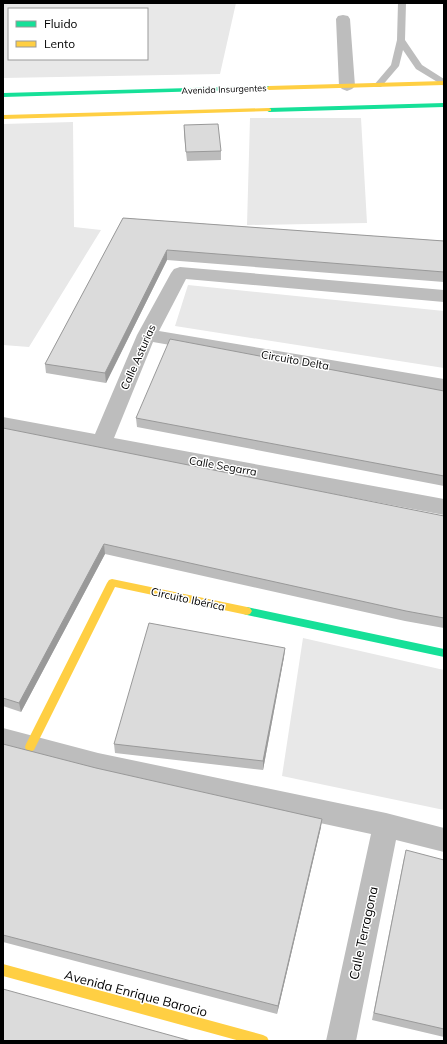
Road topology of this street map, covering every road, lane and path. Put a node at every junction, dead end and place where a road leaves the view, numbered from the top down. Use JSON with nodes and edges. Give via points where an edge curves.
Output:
{"nodes":[{"id":1,"x":402,"y":3,"type":"edge"},
{"id":2,"x":343,"y":19,"type":"dead end"},
{"id":3,"x":401,"y":40,"type":"junction"},
{"id":4,"x":444,"y":83,"type":"edge"},
{"id":5,"x":378,"y":85,"type":"junction"},
{"id":6,"x":348,"y":86,"type":"junction"},
{"id":7,"x":3,"y":95,"type":"edge"},
{"id":8,"x":247,"y":100,"type":"junction"},
{"id":9,"x":444,"y":106,"type":"edge"},
{"id":10,"x":3,"y":117,"type":"edge"},
{"id":11,"x":444,"y":296,"type":"edge"},
{"id":12,"x":147,"y":335,"type":"junction"},
{"id":13,"x":444,"y":386,"type":"edge"},
{"id":14,"x":3,"y":424,"type":"edge"},
{"id":15,"x":101,"y":443,"type":"junction"},
{"id":16,"x":444,"y":507,"type":"edge"},
{"id":17,"x":444,"y":653,"type":"edge"},
{"id":18,"x":3,"y":739,"type":"edge"},
{"id":19,"x":30,"y":747,"type":"junction"},
{"id":20,"x":386,"y":825,"type":"junction"},
{"id":21,"x":444,"y":840,"type":"edge"},
{"id":22,"x":3,"y":970,"type":"edge"},
{"id":23,"x":263,"y":1041,"type":"edge"},
{"id":24,"x":341,"y":1041,"type":"edge"}],
"edges":[{"from":1,"to":3,"type":"lane"},
{"from":2,"to":6,"type":"street"},
{"from":3,"to":4,"type":"lane","via":[[419,67]]},
{"from":3,"to":5,"type":"lane","via":[[395,66]]},
{"from":4,"to":5,"type":"main road","name":"Avenida Insurgentes"},
{"from":5,"to":6,"type":"main road","name":"Avenida Insurgentes"},
{"from":6,"to":8,"type":"main road","name":"Avenida Insurgentes"},
{"from":7,"to":8,"type":"main road","name":"Avenida Insurgentes"},
{"from":8,"to":9,"type":"main road","name":"Avenida Insurgentes"},
{"from":8,"to":10,"type":"main road","name":"Avenida Insurgentes"},
{"from":11,"to":12,"type":"street","name":"Calle Asturias","via":[[180,274]]},
{"from":12,"to":13,"type":"street","name":"Circuito Delta"},
{"from":12,"to":15,"type":"street","name":"Calle Asturias"},
{"from":14,"to":15,"type":"street","name":"Calle Segarra"},
{"from":15,"to":16,"type":"street","name":"Calle Segarra"},
{"from":17,"to":19,"type":"main road","name":"Circuito Ibérica","via":[[112,583]]},
{"from":18,"to":19,"type":"street"},
{"from":19,"to":20,"type":"street","via":[[106,766]]},
{"from":20,"to":21,"type":"street"},
{"from":20,"to":24,"type":"street","name":"Calle Terragona"},
{"from":22,"to":23,"type":"main road","name":"Avenida Enrique Barocio"}]}
